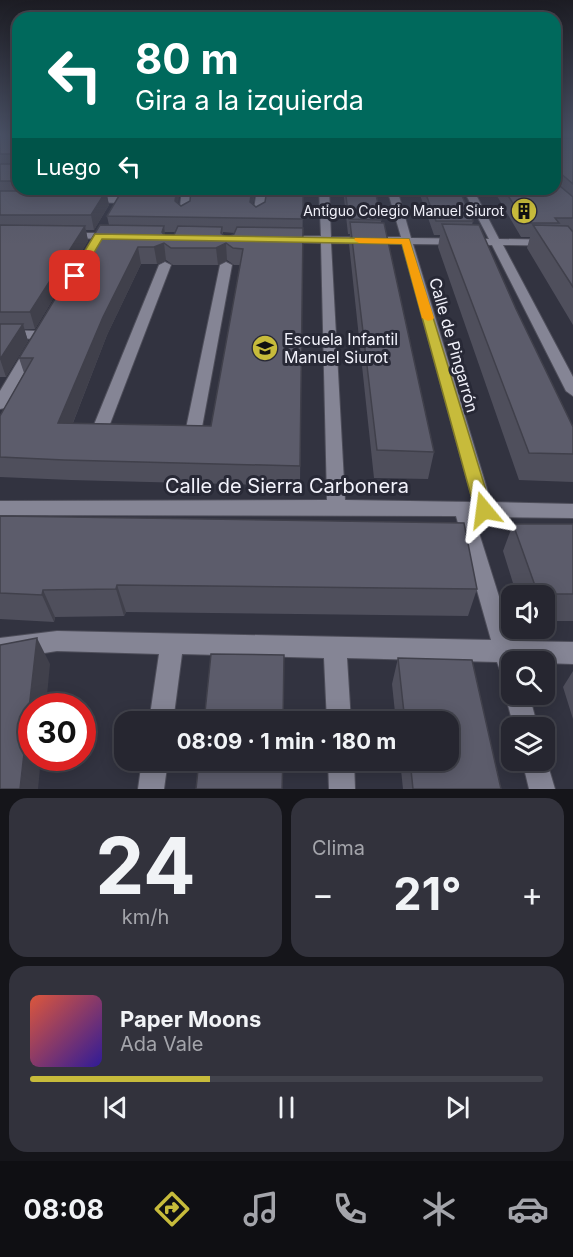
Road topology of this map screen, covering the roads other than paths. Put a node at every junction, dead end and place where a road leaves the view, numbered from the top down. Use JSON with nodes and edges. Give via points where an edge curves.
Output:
{"nodes":[{"id":1,"x":186,"y":195,"type":"edge"},
{"id":2,"x":261,"y":195,"type":"edge"},
{"id":3,"x":324,"y":195,"type":"edge"},
{"id":4,"x":394,"y":195,"type":"edge"},
{"id":5,"x":471,"y":195,"type":"edge"},
{"id":6,"x":120,"y":199,"type":"edge"},
{"id":7,"x":84,"y":200,"type":"edge"},
{"id":8,"x":183,"y":215,"type":"edge"},
{"id":9,"x":258,"y":216,"type":"edge"},
{"id":10,"x":54,"y":235,"type":"edge"},
{"id":11,"x":120,"y":237,"type":"edge"},
{"id":12,"x":266,"y":239,"type":"edge"},
{"id":13,"x":328,"y":240,"type":"junction"},
{"id":14,"x":406,"y":241,"type":"junction"},
{"id":15,"x":495,"y":243,"type":"junction"},
{"id":16,"x":573,"y":243,"type":"edge"},
{"id":17,"x":165,"y":265,"type":"edge"},
{"id":18,"x":226,"y":265,"type":"edge"},
{"id":19,"x":0,"y":334,"type":"edge"},
{"id":20,"x":573,"y":391,"type":"edge"},
{"id":21,"x":0,"y":404,"type":"edge"},
{"id":22,"x":97,"y":437,"type":"edge"},
{"id":23,"x":192,"y":438,"type":"edge"},
{"id":24,"x":336,"y":507,"type":"junction"},
{"id":25,"x":0,"y":508,"type":"edge"},
{"id":26,"x":473,"y":510,"type":"junction"},
{"id":27,"x":573,"y":511,"type":"edge"},
{"id":28,"x":172,"y":645,"type":"junction"},
{"id":29,"x":335,"y":646,"type":"junction"},
{"id":30,"x":0,"y":649,"type":"edge"},
{"id":31,"x":506,"y":651,"type":"joint"},
{"id":32,"x":555,"y":652,"type":"edge"},
{"id":33,"x":573,"y":652,"type":"edge"},
{"id":34,"x":163,"y":711,"type":"edge"},
{"id":35,"x":338,"y":711,"type":"edge"},
{"id":36,"x":153,"y":771,"type":"edge"},
{"id":37,"x":341,"y":771,"type":"edge"},
{"id":38,"x":538,"y":771,"type":"edge"},
{"id":39,"x":150,"y":789,"type":"edge"},
{"id":40,"x":342,"y":789,"type":"edge"},
{"id":41,"x":542,"y":789,"type":"edge"}],
"edges":[{"from":1,"to":8,"type":"street"},
{"from":2,"to":9,"type":"street"},
{"from":3,"to":13,"type":"street"},
{"from":4,"to":14,"type":"street","name":"Calle de Pingarrón"},
{"from":5,"to":15,"type":"street"},
{"from":6,"to":7,"type":"street"},
{"from":10,"to":11,"type":"street"},
{"from":12,"to":13,"type":"street"},
{"from":13,"to":14,"type":"street"},
{"from":13,"to":24,"type":"street"},
{"from":14,"to":15,"type":"street"},
{"from":14,"to":26,"type":"street","name":"Calle de Pingarrón"},
{"from":15,"to":16,"type":"street"},
{"from":15,"to":20,"type":"street"},
{"from":17,"to":22,"type":"street"},
{"from":18,"to":23,"type":"street"},
{"from":19,"to":21,"type":"street","via":[[43,330]]},
{"from":24,"to":25,"type":"street","name":"Calle de Sierra Carbonera"},
{"from":24,"to":26,"type":"street","name":"Calle de Sierra Carbonera"},
{"from":26,"to":27,"type":"street","name":"Calle de Sierra Carbonera"},
{"from":26,"to":31,"type":"street","name":"Calle de Pingarrón"},
{"from":28,"to":29,"type":"street"},
{"from":28,"to":30,"type":"street","via":[[57,641]]},
{"from":28,"to":34,"type":"street"},
{"from":29,"to":31,"type":"street"},
{"from":29,"to":35,"type":"street"},
{"from":32,"to":33,"type":"street"},
{"from":36,"to":39,"type":"street"},
{"from":37,"to":40,"type":"street"},
{"from":38,"to":41,"type":"street"}]}
